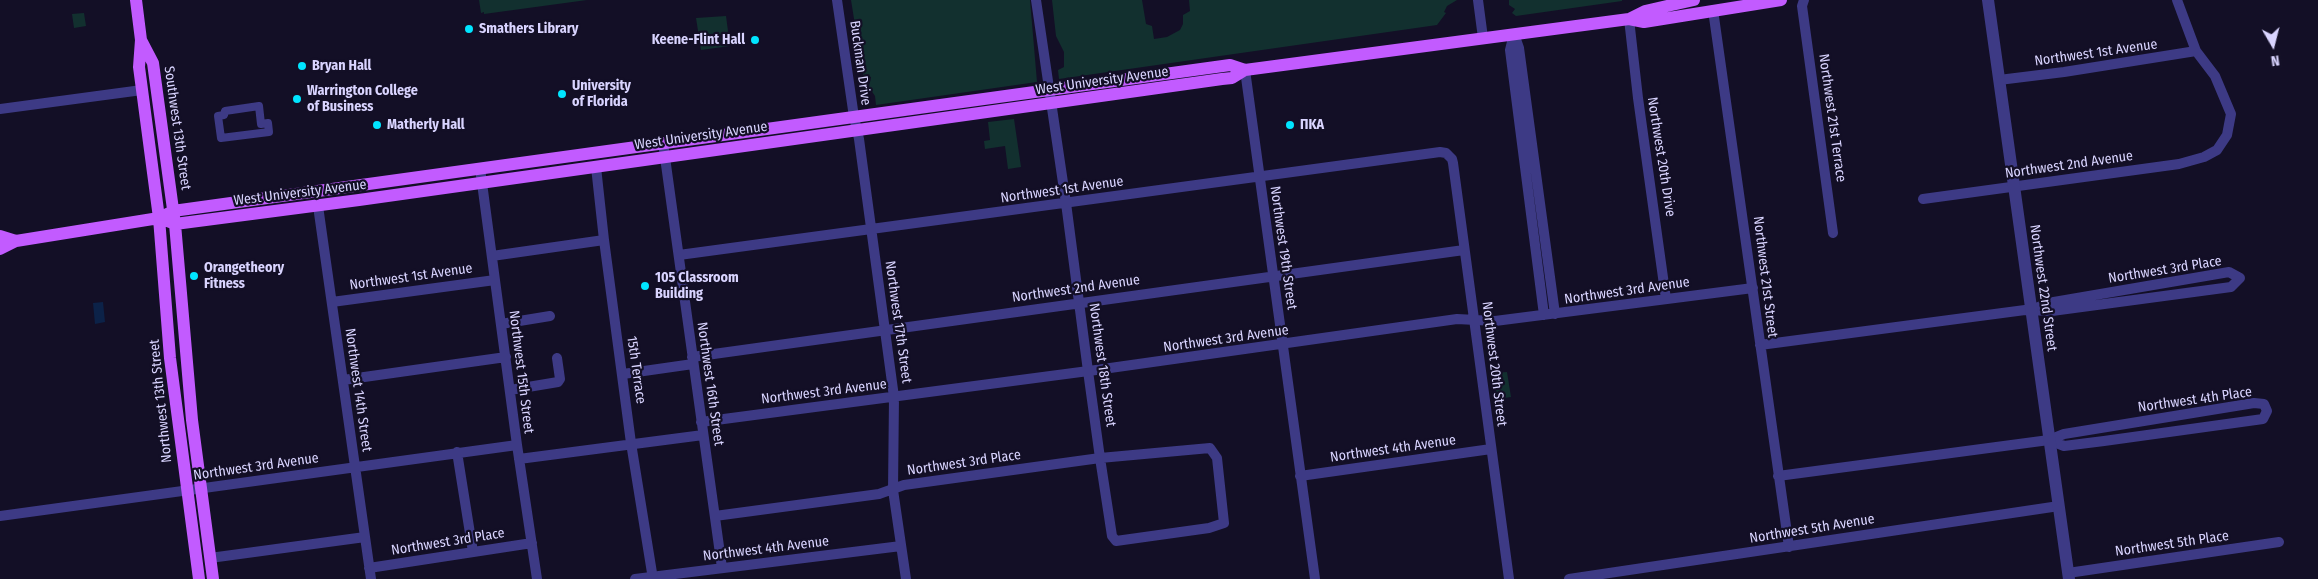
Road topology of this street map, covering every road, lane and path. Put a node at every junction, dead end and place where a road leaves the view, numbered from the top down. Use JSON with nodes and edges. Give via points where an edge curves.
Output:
{"nodes":[{"id":1,"x":136,"y":0,"type":"edge"},
{"id":2,"x":837,"y":0,"type":"edge"},
{"id":3,"x":1036,"y":0,"type":"edge"},
{"id":4,"x":1478,"y":0,"type":"edge"},
{"id":5,"x":1694,"y":0,"type":"edge"},
{"id":6,"x":1781,"y":0,"type":"edge"},
{"id":7,"x":1988,"y":0,"type":"edge"},
{"id":8,"x":2177,"y":0,"type":"edge"},
{"id":9,"x":1801,"y":2,"type":"edge"},
{"id":10,"x":1713,"y":10,"type":"junction"},
{"id":11,"x":1629,"y":20,"type":"junction"},
{"id":12,"x":1514,"y":34,"type":"junction"},
{"id":13,"x":1483,"y":38,"type":"junction"},
{"id":14,"x":141,"y":40,"type":"junction"},
{"id":15,"x":2196,"y":51,"type":"junction"},
{"id":16,"x":1245,"y":70,"type":"junction"},
{"id":17,"x":1999,"y":80,"type":"junction"},
{"id":18,"x":142,"y":90,"type":"junction"},
{"id":19,"x":1051,"y":97,"type":"junction"},
{"id":20,"x":0,"y":109,"type":"edge"},
{"id":21,"x":856,"y":123,"type":"junction"},
{"id":22,"x":269,"y":132,"type":"joint"},
{"id":23,"x":662,"y":144,"type":"junction"},
{"id":24,"x":1448,"y":154,"type":"joint"},
{"id":25,"x":664,"y":157,"type":"junction"},
{"id":26,"x":596,"y":167,"type":"junction"},
{"id":27,"x":480,"y":168,"type":"junction"},
{"id":28,"x":1259,"y":177,"type":"junction"},
{"id":29,"x":482,"y":183,"type":"junction"},
{"id":30,"x":2014,"y":187,"type":"junction"},
{"id":31,"x":1923,"y":199,"type":"dead end"},
{"id":32,"x":1066,"y":203,"type":"junction"},
{"id":33,"x":318,"y":206,"type":"junction"},
{"id":34,"x":173,"y":211,"type":"junction"},
{"id":35,"x":159,"y":218,"type":"junction"},
{"id":36,"x":175,"y":224,"type":"junction"},
{"id":37,"x":872,"y":230,"type":"junction"},
{"id":38,"x":1833,"y":234,"type":"dead end"},
{"id":39,"x":0,"y":236,"type":"edge"},
{"id":40,"x":604,"y":240,"type":"junction"},
{"id":41,"x":16,"y":241,"type":"junction"},
{"id":42,"x":0,"y":249,"type":"edge"},
{"id":43,"x":1464,"y":250,"type":"junction"},
{"id":44,"x":679,"y":255,"type":"junction"},
{"id":45,"x":492,"y":256,"type":"junction"},
{"id":46,"x":1273,"y":276,"type":"junction"},
{"id":47,"x":495,"y":280,"type":"junction"},
{"id":48,"x":1753,"y":288,"type":"junction"},
{"id":49,"x":1666,"y":299,"type":"junction"},
{"id":50,"x":332,"y":302,"type":"junction"},
{"id":51,"x":1080,"y":303,"type":"junction"},
{"id":52,"x":2031,"y":310,"type":"junction"},
{"id":53,"x":1550,"y":315,"type":"junction"},
{"id":54,"x":550,"y":316,"type":"dead end"},
{"id":55,"x":1475,"y":320,"type":"junction"},
{"id":56,"x":501,"y":324,"type":"junction"},
{"id":57,"x":884,"y":329,"type":"junction"},
{"id":58,"x":1282,"y":345,"type":"junction"},
{"id":59,"x":1760,"y":345,"type":"junction"},
{"id":60,"x":506,"y":357,"type":"junction"},
{"id":61,"x":557,"y":358,"type":"dead end"},
{"id":62,"x":692,"y":360,"type":"junction"},
{"id":63,"x":1088,"y":371,"type":"junction"},
{"id":64,"x":623,"y":374,"type":"junction"},
{"id":65,"x":343,"y":380,"type":"junction"},
{"id":66,"x":510,"y":390,"type":"junction"},
{"id":67,"x":894,"y":397,"type":"junction"},
{"id":68,"x":701,"y":422,"type":"junction"},
{"id":69,"x":703,"y":435,"type":"junction"},
{"id":70,"x":2049,"y":440,"type":"junction"},
{"id":71,"x":632,"y":443,"type":"junction"},
{"id":72,"x":517,"y":445,"type":"junction"},
{"id":73,"x":1491,"y":449,"type":"junction"},
{"id":74,"x":457,"y":452,"type":"junction"},
{"id":75,"x":1100,"y":458,"type":"junction"},
{"id":76,"x":520,"y":459,"type":"junction"},
{"id":77,"x":355,"y":467,"type":"junction"},
{"id":78,"x":1300,"y":476,"type":"junction"},
{"id":79,"x":1778,"y":476,"type":"junction"},
{"id":80,"x":201,"y":489,"type":"junction"},
{"id":81,"x":893,"y":490,"type":"junction"},
{"id":82,"x":186,"y":491,"type":"junction"},
{"id":83,"x":2059,"y":506,"type":"junction"},
{"id":84,"x":0,"y":516,"type":"edge"},
{"id":85,"x":715,"y":516,"type":"junction"},
{"id":86,"x":365,"y":537,"type":"junction"},
{"id":87,"x":1116,"y":541,"type":"joint"},
{"id":88,"x":2280,"y":542,"type":"dead end"},
{"id":89,"x":532,"y":543,"type":"junction"},
{"id":90,"x":901,"y":546,"type":"junction"},
{"id":91,"x":1789,"y":547,"type":"junction"},
{"id":92,"x":473,"y":552,"type":"junction"},
{"id":93,"x":210,"y":558,"type":"junction"},
{"id":94,"x":722,"y":568,"type":"junction"},
{"id":95,"x":370,"y":574,"type":"edge"},
{"id":96,"x":2069,"y":576,"type":"edge"},
{"id":97,"x":653,"y":578,"type":"edge"},
{"id":98,"x":198,"y":579,"type":"edge"},
{"id":99,"x":213,"y":579,"type":"edge"},
{"id":100,"x":537,"y":579,"type":"edge"},
{"id":101,"x":635,"y":579,"type":"edge"},
{"id":102,"x":906,"y":579,"type":"edge"},
{"id":103,"x":1315,"y":579,"type":"edge"},
{"id":104,"x":1509,"y":579,"type":"edge"},
{"id":105,"x":1569,"y":579,"type":"edge"}],
"edges":[{"from":1,"to":14,"type":"main road","name":"Southwest 13th Street"},
{"from":2,"to":21,"type":"street","name":"Buckman Drive"},
{"from":3,"to":19,"type":"street","name":"Northwest 18th Street"},
{"from":4,"to":13,"type":"street"},
{"from":5,"to":11,"type":"main road","name":"West University Avenue","via":[[1645,10]]},
{"from":6,"to":10,"type":"main road","name":"West University Avenue"},
{"from":7,"to":17,"type":"street","name":"Northwest 22nd Street"},
{"from":8,"to":15,"type":"street"},
{"from":9,"to":38,"type":"street","name":"Northwest 21st Terrace"},
{"from":10,"to":11,"type":"main road","name":"West University Avenue","via":[[1644,22]]},
{"from":10,"to":48,"type":"street","name":"Northwest 21st Street"},
{"from":11,"to":12,"type":"main road","name":"West University Avenue"},
{"from":11,"to":49,"type":"street","name":"Northwest 20th Drive"},
{"from":12,"to":13,"type":"main road","name":"West University Avenue"},
{"from":12,"to":53,"type":"street","via":[[1519,48],[1531,179]]},
{"from":13,"to":16,"type":"main road","name":"West University Avenue"},
{"from":14,"to":18,"type":"main road","name":"Southwest 13th Street","via":[[139,67]]},
{"from":14,"to":34,"type":"main road","name":"Southwest 13th Street","via":[[153,63]]},
{"from":15,"to":17,"type":"street","name":"Northwest 1st Avenue"},
{"from":15,"to":30,"type":"street","name":"Northwest 2nd Avenue","via":[[2215,76],[2231,114],[2227,136],[2217,150],[2179,164]]},
{"from":16,"to":19,"type":"main road","name":"West University Avenue","via":[[1232,78]]},
{"from":16,"to":28,"type":"street","name":"Northwest 19th Street"},
{"from":17,"to":30,"type":"street","name":"Northwest 22nd Street"},
{"from":18,"to":20,"type":"street"},
{"from":18,"to":35,"type":"main road","name":"Southwest 13th Street"},
{"from":19,"to":21,"type":"main road","name":"West University Avenue"},
{"from":19,"to":32,"type":"street","name":"Northwest 18th Street"},
{"from":21,"to":23,"type":"main road","name":"West University Avenue"},
{"from":21,"to":25,"type":"main road","name":"West University Avenue"},
{"from":21,"to":37,"type":"street","name":"Northwest 17th Street"},
{"from":22,"to":22,"type":"street","via":[[268,123],[261,124],[258,106],[224,111],[224,115],[218,116],[221,138]]},
{"from":23,"to":25,"type":"street","name":"Northwest 16th Street"},
{"from":23,"to":27,"type":"main road","name":"West University Avenue"},
{"from":24,"to":28,"type":"street","name":"Northwest 1st Avenue","via":[[1440,152]]},
{"from":24,"to":43,"type":"street","name":"Northwest 20th Street","via":[[1453,163]]},
{"from":25,"to":26,"type":"main road","name":"West University Avenue"},
{"from":25,"to":44,"type":"street","name":"Northwest 16th Street"},
{"from":26,"to":29,"type":"main road","name":"West University Avenue"},
{"from":26,"to":40,"type":"street","name":"15th Terrace"},
{"from":27,"to":29,"type":"street","name":"Northwest 15th Street"},
{"from":27,"to":34,"type":"main road","name":"West University Avenue"},
{"from":28,"to":32,"type":"street","name":"Northwest 1st Avenue"},
{"from":28,"to":46,"type":"street","name":"Northwest 19th Street"},
{"from":29,"to":33,"type":"main road","name":"West University Avenue"},
{"from":29,"to":45,"type":"street","name":"Northwest 15th Street"},
{"from":30,"to":31,"type":"street","name":"Northwest 2nd Avenue"},
{"from":30,"to":52,"type":"street","name":"Northwest 22nd Street"},
{"from":32,"to":37,"type":"street","name":"Northwest 1st Avenue"},
{"from":32,"to":51,"type":"street","name":"Northwest 18th Street"},
{"from":33,"to":36,"type":"main road","name":"West University Avenue"},
{"from":33,"to":50,"type":"street","name":"Northwest 14th Street"},
{"from":34,"to":35,"type":"main road","name":"West University Avenue"},
{"from":34,"to":36,"type":"main road","name":"Southwest 13th Street"},
{"from":35,"to":36,"type":"main road","name":"West University Avenue"},
{"from":35,"to":41,"type":"main road","name":"West University Avenue"},
{"from":35,"to":82,"type":"main road","name":"Northwest 13th Street","via":[[170,358]]},
{"from":36,"to":80,"type":"main road","name":"Northwest 13th Street","via":[[187,374]]},
{"from":37,"to":44,"type":"street","name":"Northwest 1st Avenue"},
{"from":37,"to":57,"type":"street","name":"Northwest 17th Street"},
{"from":39,"to":41,"type":"main road","name":"West University Avenue"},
{"from":40,"to":45,"type":"street"},
{"from":40,"to":64,"type":"street","name":"15th Terrace"},
{"from":41,"to":42,"type":"main road","name":"West University Avenue"},
{"from":43,"to":46,"type":"street","name":"Northwest 2nd Avenue"},
{"from":43,"to":55,"type":"street","name":"Northwest 20th Street"},
{"from":44,"to":62,"type":"street","name":"Northwest 16th Street"},
{"from":45,"to":47,"type":"street","name":"Northwest 15th Street"},
{"from":46,"to":51,"type":"street","name":"Northwest 2nd Avenue"},
{"from":46,"to":58,"type":"street","name":"Northwest 19th Street"},
{"from":47,"to":50,"type":"street","name":"Northwest 1st Avenue"},
{"from":47,"to":56,"type":"street","name":"Northwest 15th Street"},
{"from":48,"to":49,"type":"street","name":"Northwest 3rd Avenue"},
{"from":48,"to":59,"type":"street","name":"Northwest 21st Street"},
{"from":49,"to":53,"type":"street","name":"Northwest 3rd Avenue"},
{"from":50,"to":65,"type":"street","name":"Northwest 14th Street"},
{"from":51,"to":57,"type":"street","name":"Northwest 2nd Avenue"},
{"from":51,"to":63,"type":"street","name":"Northwest 18th Street"},
{"from":52,"to":52,"type":"street","name":"Northwest 3rd Place","via":[[2052,311],[2231,287],[2240,278],[2229,272],[2048,303]]},
{"from":52,"to":59,"type":"street","name":"Northwest 3rd Place"},
{"from":52,"to":70,"type":"street","name":"Northwest 22nd Street"},
{"from":53,"to":55,"type":"street","name":"Northwest 3rd Avenue","via":[[1494,322]]},
{"from":54,"to":56,"type":"street"},
{"from":55,"to":58,"type":"street","name":"Northwest 3rd Avenue","via":[[1457,319]]},
{"from":55,"to":73,"type":"street","name":"Northwest 20th Street"},
{"from":56,"to":60,"type":"street","name":"Northwest 15th Street"},
{"from":57,"to":62,"type":"street","name":"Northwest 2nd Avenue"},
{"from":57,"to":67,"type":"street","name":"Northwest 17th Street"},
{"from":58,"to":63,"type":"street","name":"Northwest 3rd Avenue"},
{"from":58,"to":78,"type":"street","name":"Northwest 19th Street"},
{"from":59,"to":79,"type":"street","name":"Northwest 21st Street"},
{"from":60,"to":65,"type":"street"},
{"from":60,"to":66,"type":"street","name":"Northwest 15th Street"},
{"from":61,"to":66,"type":"street","via":[[558,382]]},
{"from":62,"to":64,"type":"street","name":"Northwest 2nd Avenue"},
{"from":62,"to":68,"type":"street","name":"Northwest 16th Street"},
{"from":63,"to":67,"type":"street","name":"Northwest 3rd Avenue"},
{"from":63,"to":75,"type":"street","name":"Northwest 18th Street"},
{"from":64,"to":71,"type":"street","name":"15th Terrace"},
{"from":65,"to":77,"type":"street","name":"Northwest 14th Street"},
{"from":66,"to":72,"type":"street","name":"Northwest 15th Street"},
{"from":67,"to":68,"type":"street","name":"Northwest 3rd Avenue"},
{"from":67,"to":81,"type":"street","name":"Northwest 17th Street"},
{"from":68,"to":69,"type":"street","name":"Northwest 16th Street"},
{"from":69,"to":71,"type":"street"},
{"from":69,"to":85,"type":"street","name":"Northwest 16th Street"},
{"from":70,"to":70,"type":"street","name":"Northwest 4th Place","via":[[2064,446],[2113,440],[2263,419],[2267,411],[2264,404],[2254,403],[2064,434]]},
{"from":70,"to":79,"type":"street","name":"Northwest 4th Place"},
{"from":70,"to":83,"type":"street","name":"Northwest 22nd Street"},
{"from":71,"to":76,"type":"street"},
{"from":71,"to":97,"type":"street","name":"15th Terrace"},
{"from":72,"to":74,"type":"street","name":"Northwest 3rd Avenue"},
{"from":72,"to":76,"type":"street","name":"Northwest 15th Street"},
{"from":73,"to":78,"type":"street","name":"Northwest 4th Avenue"},
{"from":73,"to":104,"type":"street","name":"Northwest 20th Street"},
{"from":74,"to":77,"type":"street","name":"Northwest 3rd Avenue"},
{"from":74,"to":92,"type":"street"},
{"from":75,"to":81,"type":"street","name":"Northwest 3rd Place","via":[[904,485]]},
{"from":75,"to":87,"type":"street","name":"Northwest 18th Street","via":[[1112,536]]},
{"from":75,"to":87,"type":"street","name":"Northwest 3rd Place","via":[[1210,448],[1215,454],[1224,523]]},
{"from":76,"to":89,"type":"street","name":"Northwest 15th Street"},
{"from":77,"to":80,"type":"street","name":"Northwest 3rd Avenue"},
{"from":77,"to":86,"type":"street","name":"Northwest 14th Street"},
{"from":78,"to":103,"type":"street","name":"Northwest 19th Street"},
{"from":79,"to":91,"type":"street","name":"Northwest 21st Street"},
{"from":80,"to":82,"type":"street","name":"Northwest 3rd Avenue"},
{"from":80,"to":93,"type":"main road","name":"Northwest 13th Street"},
{"from":81,"to":85,"type":"street","name":"Northwest 3rd Place"},
{"from":81,"to":90,"type":"street","name":"Northwest 17th Street"},
{"from":82,"to":84,"type":"street","name":"Northwest 3rd Avenue"},
{"from":82,"to":98,"type":"main road","name":"Northwest 13th Street"},
{"from":83,"to":91,"type":"street","name":"Northwest 5th Avenue"},
{"from":83,"to":96,"type":"street","name":"Northwest 22nd Street"},
{"from":85,"to":94,"type":"street","name":"Northwest 16th Street"},
{"from":86,"to":93,"type":"street"},
{"from":86,"to":95,"type":"street","name":"Northwest 14th Street"},
{"from":88,"to":96,"type":"street","name":"Northwest 5th Place"},
{"from":89,"to":92,"type":"street","name":"Northwest 3rd Place"},
{"from":89,"to":100,"type":"street","name":"Northwest 15th Street"},
{"from":90,"to":94,"type":"street","name":"Northwest 4th Avenue"},
{"from":90,"to":102,"type":"street","name":"Northwest 17th Street"},
{"from":91,"to":105,"type":"street","name":"Northwest 5th Avenue"},
{"from":92,"to":95,"type":"street","name":"Northwest 3rd Place"},
{"from":93,"to":99,"type":"main road","name":"Northwest 13th Street"},
{"from":94,"to":97,"type":"street","name":"Northwest 4th Avenue"},
{"from":97,"to":101,"type":"street","name":"Northwest 4th Avenue"}]}
